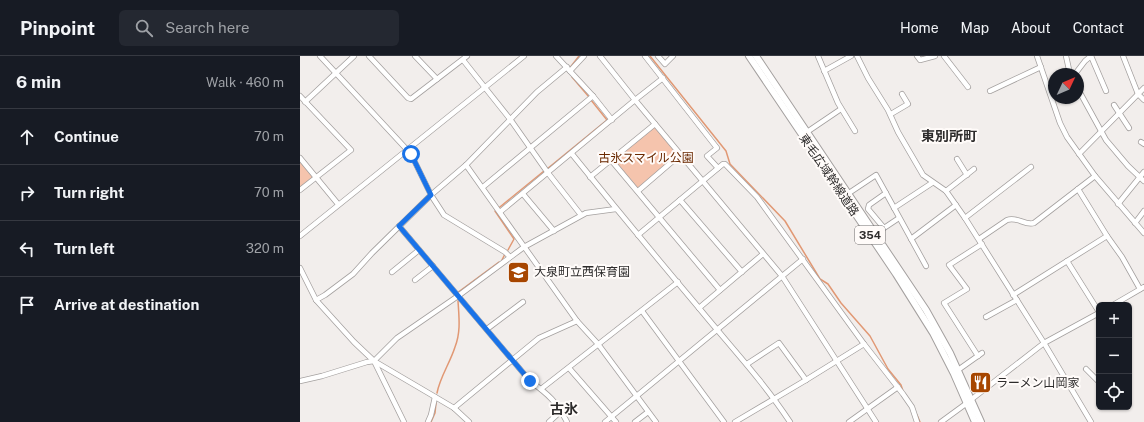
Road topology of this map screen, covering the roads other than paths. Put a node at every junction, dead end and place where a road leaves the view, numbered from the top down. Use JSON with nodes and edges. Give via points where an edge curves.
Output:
{"nodes":[{"id":1,"x":320,"y":56,"type":"edge"},
{"id":2,"x":354,"y":56,"type":"edge"},
{"id":3,"x":369,"y":56,"type":"edge"},
{"id":4,"x":467,"y":56,"type":"edge"},
{"id":5,"x":524,"y":56,"type":"edge"},
{"id":6,"x":556,"y":56,"type":"edge"},
{"id":7,"x":584,"y":56,"type":"edge"},
{"id":8,"x":600,"y":56,"type":"edge"},
{"id":9,"x":645,"y":56,"type":"edge"},
{"id":10,"x":658,"y":56,"type":"edge"},
{"id":11,"x":673,"y":56,"type":"edge"},
{"id":12,"x":749,"y":56,"type":"edge"},
{"id":13,"x":756,"y":56,"type":"edge"},
{"id":14,"x":818,"y":56,"type":"edge"},
{"id":15,"x":851,"y":56,"type":"edge"},
{"id":16,"x":857,"y":56,"type":"edge"},
{"id":17,"x":917,"y":56,"type":"edge"},
{"id":18,"x":935,"y":56,"type":"edge"},
{"id":19,"x":944,"y":56,"type":"edge"},
{"id":20,"x":1037,"y":56,"type":"edge"},
{"id":21,"x":1066,"y":56,"type":"edge"},
{"id":22,"x":1091,"y":56,"type":"edge"},
{"id":23,"x":1123,"y":56,"type":"edge"},
{"id":24,"x":416,"y":57,"type":"edge"},
{"id":25,"x":463,"y":60,"type":"junction"},
{"id":26,"x":1041,"y":67,"type":"junction"},
{"id":27,"x":1069,"y":68,"type":"edge"},
{"id":28,"x":1080,"y":68,"type":"edge"},
{"id":29,"x":569,"y":69,"type":"junction"},
{"id":30,"x":824,"y":71,"type":"junction"},
{"id":31,"x":336,"y":74,"type":"junction"},
{"id":32,"x":663,"y":78,"type":"junction"},
{"id":33,"x":437,"y":79,"type":"junction"},
{"id":34,"x":1048,"y":84,"type":"edge"},
{"id":35,"x":485,"y":87,"type":"junction"},
{"id":36,"x":968,"y":87,"type":"dead end"},
{"id":37,"x":1144,"y":88,"type":"edge"},
{"id":38,"x":990,"y":91,"type":"dead end"},
{"id":39,"x":1106,"y":91,"type":"dead end"},
{"id":40,"x":902,"y":94,"type":"dead end"},
{"id":41,"x":1138,"y":94,"type":"junction"},
{"id":42,"x":300,"y":96,"type":"edge"},
{"id":43,"x":593,"y":96,"type":"junction"},
{"id":44,"x":635,"y":100,"type":"junction"},
{"id":45,"x":1084,"y":100,"type":"edge"},
{"id":46,"x":1144,"y":100,"type":"edge"},
{"id":47,"x":305,"y":102,"type":"junction"},
{"id":48,"x":1055,"y":104,"type":"edge"},
{"id":49,"x":1114,"y":105,"type":"dead end"},
{"id":50,"x":841,"y":109,"type":"junction"},
{"id":51,"x":1119,"y":113,"type":"junction"},
{"id":52,"x":891,"y":114,"type":"junction"},
{"id":53,"x":510,"y":119,"type":"junction"},
{"id":54,"x":612,"y":120,"type":"junction"},
{"id":55,"x":655,"y":124,"type":"junction"},
{"id":56,"x":1130,"y":128,"type":"dead end"},
{"id":57,"x":855,"y":131,"type":"dead end"},
{"id":58,"x":807,"y":132,"type":"junction"},
{"id":59,"x":1101,"y":132,"type":"junction"},
{"id":60,"x":530,"y":148,"type":"junction"},
{"id":61,"x":407,"y":149,"type":"junction"},
{"id":62,"x":572,"y":154,"type":"junction"},
{"id":63,"x":681,"y":154,"type":"junction"},
{"id":64,"x":1079,"y":154,"type":"junction"},
{"id":65,"x":300,"y":158,"type":"edge"},
{"id":66,"x":956,"y":159,"type":"dead end"},
{"id":67,"x":611,"y":160,"type":"junction"},
{"id":68,"x":466,"y":165,"type":"junction"},
{"id":69,"x":1032,"y":167,"type":"dead end"},
{"id":70,"x":718,"y":168,"type":"junction"},
{"id":71,"x":974,"y":169,"type":"dead end"},
{"id":72,"x":1144,"y":172,"type":"edge"},
{"id":73,"x":548,"y":173,"type":"junction"},
{"id":74,"x":967,"y":175,"type":"junction"},
{"id":75,"x":1095,"y":176,"type":"junction"},
{"id":76,"x":316,"y":177,"type":"junction"},
{"id":77,"x":590,"y":177,"type":"junction"},
{"id":78,"x":1140,"y":177,"type":"junction"},
{"id":79,"x":703,"y":180,"type":"junction"},
{"id":80,"x":1144,"y":181,"type":"edge"},
{"id":81,"x":932,"y":182,"type":"junction"},
{"id":82,"x":483,"y":187,"type":"junction"},
{"id":83,"x":1078,"y":189,"type":"junction"},
{"id":84,"x":300,"y":190,"type":"edge"},
{"id":85,"x":638,"y":191,"type":"junction"},
{"id":86,"x":946,"y":191,"type":"junction"},
{"id":87,"x":849,"y":193,"type":"junction"},
{"id":88,"x":886,"y":193,"type":"junction"},
{"id":89,"x":523,"y":194,"type":"junction"},
{"id":90,"x":431,"y":195,"type":"junction"},
{"id":91,"x":680,"y":200,"type":"junction"},
{"id":92,"x":338,"y":204,"type":"junction"},
{"id":93,"x":1118,"y":204,"type":"junction"},
{"id":94,"x":956,"y":205,"type":"junction"},
{"id":95,"x":894,"y":208,"type":"junction"},
{"id":96,"x":616,"y":209,"type":"junction"},
{"id":97,"x":1144,"y":211,"type":"edge"},
{"id":98,"x":500,"y":212,"type":"junction"},
{"id":99,"x":581,"y":215,"type":"junction"},
{"id":100,"x":660,"y":216,"type":"junction"},
{"id":101,"x":899,"y":218,"type":"junction"},
{"id":102,"x":965,"y":218,"type":"junction"},
{"id":103,"x":1135,"y":223,"type":"junction"},
{"id":104,"x":399,"y":226,"type":"junction"},
{"id":105,"x":554,"y":231,"type":"junction"},
{"id":106,"x":1144,"y":233,"type":"edge"},
{"id":107,"x":638,"y":235,"type":"junction"},
{"id":108,"x":300,"y":236,"type":"edge"},
{"id":109,"x":1107,"y":236,"type":"junction"},
{"id":110,"x":911,"y":239,"type":"junction"},
{"id":111,"x":979,"y":239,"type":"junction"},
{"id":112,"x":982,"y":244,"type":"junction"},
{"id":113,"x":524,"y":247,"type":"junction"},
{"id":114,"x":419,"y":250,"type":"junction"},
{"id":115,"x":763,"y":254,"type":"junction"},
{"id":116,"x":510,"y":257,"type":"junction"},
{"id":117,"x":802,"y":259,"type":"junction"},
{"id":118,"x":1067,"y":261,"type":"junction"},
{"id":119,"x":433,"y":266,"type":"junction"},
{"id":120,"x":926,"y":266,"type":"dead end"},
{"id":121,"x":300,"y":268,"type":"edge"},
{"id":122,"x":392,"y":272,"type":"dead end"},
{"id":123,"x":742,"y":272,"type":"junction"},
{"id":124,"x":782,"y":276,"type":"junction"},
{"id":125,"x":415,"y":280,"type":"dead end"},
{"id":126,"x":678,"y":282,"type":"junction"},
{"id":127,"x":1142,"y":288,"type":"edge"},
{"id":128,"x":720,"y":290,"type":"junction"},
{"id":129,"x":1013,"y":295,"type":"junction"},
{"id":130,"x":458,"y":296,"type":"junction"},
{"id":131,"x":316,"y":300,"type":"junction"},
{"id":132,"x":1017,"y":300,"type":"junction"},
{"id":133,"x":522,"y":302,"type":"dead end"},
{"id":134,"x":1118,"y":302,"type":"edge"},
{"id":135,"x":1096,"y":307,"type":"edge"},
{"id":136,"x":699,"y":308,"type":"junction"},
{"id":137,"x":642,"y":311,"type":"junction"},
{"id":138,"x":1096,"y":314,"type":"edge"},
{"id":139,"x":986,"y":317,"type":"dead end"},
{"id":140,"x":577,"y":321,"type":"junction"},
{"id":141,"x":487,"y":329,"type":"junction"},
{"id":142,"x":718,"y":330,"type":"junction"},
{"id":143,"x":1044,"y":343,"type":"junction"},
{"id":144,"x":598,"y":344,"type":"junction"},
{"id":145,"x":864,"y":344,"type":"junction"},
{"id":146,"x":982,"y":353,"type":"dead end"},
{"id":147,"x":978,"y":356,"type":"junction"},
{"id":148,"x":513,"y":359,"type":"junction"},
{"id":149,"x":836,"y":360,"type":"junction"},
{"id":150,"x":679,"y":361,"type":"junction"},
{"id":151,"x":374,"y":362,"type":"junction"},
{"id":152,"x":747,"y":364,"type":"junction"},
{"id":153,"x":569,"y":368,"type":"junction"},
{"id":154,"x":1086,"y":369,"type":"dead end"},
{"id":155,"x":958,"y":370,"type":"junction"},
{"id":156,"x":1096,"y":379,"type":"edge"},
{"id":157,"x":806,"y":380,"type":"junction"},
{"id":158,"x":300,"y":381,"type":"edge"},
{"id":159,"x":898,"y":387,"type":"junction"},
{"id":160,"x":542,"y":389,"type":"junction"},
{"id":161,"x":637,"y":396,"type":"junction"},
{"id":162,"x":434,"y":397,"type":"junction"},
{"id":163,"x":775,"y":399,"type":"junction"},
{"id":164,"x":969,"y":401,"type":"junction"},
{"id":165,"x":454,"y":408,"type":"junction"},
{"id":166,"x":867,"y":408,"type":"junction"},
{"id":167,"x":561,"y":411,"type":"junction"},
{"id":168,"x":648,"y":412,"type":"junction"},
{"id":169,"x":612,"y":417,"type":"junction"},
{"id":170,"x":404,"y":422,"type":"edge"},
{"id":171,"x":428,"y":422,"type":"edge"},
{"id":172,"x":469,"y":422,"type":"edge"},
{"id":173,"x":549,"y":422,"type":"edge"},
{"id":174,"x":567,"y":422,"type":"edge"},
{"id":175,"x":605,"y":422,"type":"edge"},
{"id":176,"x":616,"y":422,"type":"edge"},
{"id":177,"x":635,"y":422,"type":"edge"},
{"id":178,"x":656,"y":422,"type":"edge"},
{"id":179,"x":724,"y":422,"type":"edge"},
{"id":180,"x":735,"y":422,"type":"edge"},
{"id":181,"x":790,"y":422,"type":"edge"},
{"id":182,"x":849,"y":422,"type":"edge"},
{"id":183,"x":876,"y":422,"type":"edge"},
{"id":184,"x":917,"y":422,"type":"edge"},
{"id":185,"x":941,"y":422,"type":"edge"},
{"id":186,"x":975,"y":422,"type":"edge"},
{"id":187,"x":981,"y":422,"type":"edge"},
{"id":188,"x":1091,"y":422,"type":"edge"}],
"edges":[{"from":1,"to":31,"type":"street"},
{"from":2,"to":31,"type":"street"},
{"from":3,"to":33,"type":"street","via":[[410,98]]},
{"from":4,"to":25,"type":"street"},
{"from":5,"to":35,"type":"street"},
{"from":6,"to":29,"type":"street"},
{"from":7,"to":29,"type":"street"},
{"from":8,"to":44,"type":"street"},
{"from":9,"to":32,"type":"street"},
{"from":10,"to":11,"type":"street","via":[[665,64]]},
{"from":12,"to":164,"type":"highway","name":"東毛広域幹線道路","number":"354","via":[[921,313]]},
{"from":13,"to":58,"type":"highway","name":"東毛広域幹線道路","number":"354"},
{"from":14,"to":30,"type":"street"},
{"from":15,"to":30,"type":"street"},
{"from":16,"to":52,"type":"street"},
{"from":17,"to":18,"type":"street","via":[[920,60]]},
{"from":19,"to":36,"type":"street"},
{"from":20,"to":26,"type":"street"},
{"from":21,"to":27,"type":"street"},
{"from":22,"to":28,"type":"street"},
{"from":22,"to":39,"type":"street"},
{"from":23,"to":41,"type":"street"},
{"from":24,"to":33,"type":"street"},
{"from":25,"to":33,"type":"street"},
{"from":25,"to":35,"type":"street"},
{"from":26,"to":34,"type":"street"},
{"from":26,"to":38,"type":"street"},
{"from":29,"to":43,"type":"street"},
{"from":29,"to":53,"type":"street","via":[[537,92]]},
{"from":30,"to":50,"type":"street"},
{"from":31,"to":47,"type":"street"},
{"from":31,"to":61,"type":"street"},
{"from":32,"to":44,"type":"street"},
{"from":32,"to":70,"type":"street","via":[[717,148],[707,156]]},
{"from":35,"to":53,"type":"street"},
{"from":35,"to":61,"type":"street"},
{"from":37,"to":41,"type":"street"},
{"from":40,"to":52,"type":"street","via":[[908,104]]},
{"from":41,"to":46,"type":"street"},
{"from":41,"to":51,"type":"street"},
{"from":42,"to":47,"type":"street"},
{"from":43,"to":54,"type":"street"},
{"from":43,"to":60,"type":"street"},
{"from":44,"to":54,"type":"street"},
{"from":44,"to":55,"type":"street"},
{"from":45,"to":59,"type":"street"},
{"from":47,"to":76,"type":"street","via":[[351,150]]},
{"from":48,"to":64,"type":"street","via":[[1063,131]]},
{"from":49,"to":51,"type":"street"},
{"from":50,"to":57,"type":"street"},
{"from":50,"to":58,"type":"street"},
{"from":51,"to":56,"type":"street"},
{"from":51,"to":59,"type":"street"},
{"from":52,"to":81,"type":"street","via":[[922,175]]},
{"from":53,"to":60,"type":"street"},
{"from":53,"to":68,"type":"street"},
{"from":54,"to":62,"type":"street"},
{"from":55,"to":63,"type":"street"},
{"from":55,"to":67,"type":"street"},
{"from":58,"to":87,"type":"highway","name":"東毛広域幹線道路","number":"354"},
{"from":59,"to":64,"type":"street"},
{"from":59,"to":78,"type":"street","via":[[1113,149]]},
{"from":60,"to":73,"type":"street"},
{"from":60,"to":82,"type":"street"},
{"from":61,"to":90,"type":"street"},
{"from":61,"to":92,"type":"street"},
{"from":62,"to":73,"type":"street"},
{"from":62,"to":77,"type":"street"},
{"from":63,"to":79,"type":"street"},
{"from":63,"to":85,"type":"street"},
{"from":64,"to":75,"type":"street"},
{"from":65,"to":76,"type":"street"},
{"from":66,"to":74,"type":"street"},
{"from":67,"to":77,"type":"street"},
{"from":67,"to":85,"type":"street"},
{"from":68,"to":82,"type":"street"},
{"from":68,"to":90,"type":"street"},
{"from":69,"to":102,"type":"street"},
{"from":70,"to":79,"type":"street"},
{"from":70,"to":117,"type":"street","via":[[725,164],[757,197]]},
{"from":71,"to":74,"type":"street"},
{"from":72,"to":78,"type":"street"},
{"from":73,"to":89,"type":"street"},
{"from":73,"to":99,"type":"street"},
{"from":74,"to":86,"type":"street"},
{"from":75,"to":83,"type":"street"},
{"from":75,"to":93,"type":"street"},
{"from":76,"to":84,"type":"street"},
{"from":76,"to":92,"type":"street"},
{"from":77,"to":96,"type":"street"},
{"from":78,"to":80,"type":"street"},
{"from":78,"to":93,"type":"street"},
{"from":79,"to":91,"type":"street"},
{"from":79,"to":115,"type":"street"},
{"from":81,"to":86,"type":"street"},
{"from":81,"to":95,"type":"street"},
{"from":82,"to":98,"type":"street"},
{"from":83,"to":109,"type":"street"},
{"from":83,"to":111,"type":"street","via":[[1032,224],[1012,218]]},
{"from":85,"to":100,"type":"street"},
{"from":86,"to":94,"type":"street"},
{"from":87,"to":88,"type":"street","via":[[876,175]]},
{"from":87,"to":155,"type":"highway","name":"東毛広域幹線道路","number":"354","via":[[926,310]]},
{"from":88,"to":95,"type":"street"},
{"from":88,"to":101,"type":"street","via":[[869,205],[868,209],[884,228]]},
{"from":89,"to":98,"type":"street"},
{"from":89,"to":105,"type":"street"},
{"from":90,"to":104,"type":"street"},
{"from":90,"to":116,"type":"street","via":[[444,215],[506,252]]},
{"from":91,"to":100,"type":"street"},
{"from":91,"to":123,"type":"street"},
{"from":92,"to":108,"type":"street"},
{"from":93,"to":103,"type":"street"},
{"from":94,"to":102,"type":"street"},
{"from":94,"to":110,"type":"street"},
{"from":95,"to":101,"type":"street"},
{"from":96,"to":99,"type":"street"},
{"from":96,"to":107,"type":"street"},
{"from":97,"to":103,"type":"street"},
{"from":98,"to":113,"type":"street"},
{"from":99,"to":105,"type":"street"},
{"from":100,"to":107,"type":"street"},
{"from":100,"to":128,"type":"street"},
{"from":101,"to":110,"type":"street"},
{"from":102,"to":111,"type":"street"},
{"from":103,"to":106,"type":"street"},
{"from":104,"to":114,"type":"street"},
{"from":104,"to":131,"type":"street","via":[[353,274]]},
{"from":105,"to":113,"type":"street"},
{"from":107,"to":126,"type":"street"},
{"from":109,"to":118,"type":"street"},
{"from":109,"to":127,"type":"street"},
{"from":110,"to":120,"type":"street"},
{"from":111,"to":112,"type":"street"},
{"from":112,"to":129,"type":"street"},
{"from":112,"to":147,"type":"street","via":[[949,265],[967,289],[944,303]]},
{"from":113,"to":116,"type":"street"},
{"from":113,"to":140,"type":"street"},
{"from":114,"to":119,"type":"street"},
{"from":114,"to":122,"type":"street"},
{"from":115,"to":123,"type":"street"},
{"from":115,"to":124,"type":"street"},
{"from":116,"to":130,"type":"street"},
{"from":117,"to":124,"type":"street"},
{"from":117,"to":145,"type":"street"},
{"from":118,"to":129,"type":"street"},
{"from":118,"to":135,"type":"street"},
{"from":119,"to":125,"type":"street"},
{"from":119,"to":130,"type":"street"},
{"from":121,"to":131,"type":"street"},
{"from":123,"to":128,"type":"street"},
{"from":124,"to":142,"type":"street"},
{"from":124,"to":149,"type":"street"},
{"from":126,"to":136,"type":"street"},
{"from":126,"to":137,"type":"street"},
{"from":127,"to":134,"type":"street"},
{"from":128,"to":136,"type":"street"},
{"from":129,"to":132,"type":"street"},
{"from":130,"to":141,"type":"street"},
{"from":130,"to":151,"type":"street","via":[[397,338]]},
{"from":131,"to":151,"type":"street"},
{"from":132,"to":139,"type":"street"},
{"from":132,"to":143,"type":"street"},
{"from":133,"to":141,"type":"street"},
{"from":136,"to":142,"type":"street"},
{"from":137,"to":144,"type":"street"},
{"from":137,"to":150,"type":"street"},
{"from":138,"to":143,"type":"street"},
{"from":140,"to":144,"type":"street"},
{"from":140,"to":148,"type":"street","via":[[539,338]]},
{"from":141,"to":148,"type":"street"},
{"from":142,"to":150,"type":"street"},
{"from":142,"to":152,"type":"street"},
{"from":143,"to":164,"type":"street"},
{"from":143,"to":188,"type":"street"},
{"from":144,"to":153,"type":"street"},
{"from":144,"to":161,"type":"street"},
{"from":145,"to":149,"type":"street"},
{"from":145,"to":159,"type":"street"},
{"from":146,"to":147,"type":"street"},
{"from":147,"to":155,"type":"street"},
{"from":148,"to":160,"type":"street","via":[[530,381]]},
{"from":148,"to":165,"type":"street"},
{"from":149,"to":157,"type":"street"},
{"from":149,"to":166,"type":"street"},
{"from":150,"to":161,"type":"street"},
{"from":150,"to":179,"type":"street"},
{"from":151,"to":158,"type":"street"},
{"from":151,"to":162,"type":"street"},
{"from":151,"to":170,"type":"street"},
{"from":152,"to":157,"type":"street","via":[[779,343]]},
{"from":152,"to":163,"type":"street"},
{"from":153,"to":160,"type":"street"},
{"from":153,"to":169,"type":"street"},
{"from":154,"to":156,"type":"street"},
{"from":155,"to":164,"type":"highway","name":"東毛広域幹線道路","number":"354"},
{"from":157,"to":163,"type":"street"},
{"from":159,"to":166,"type":"street"},
{"from":159,"to":184,"type":"street","via":[[912,407]]},
{"from":160,"to":167,"type":"street"},
{"from":161,"to":168,"type":"street"},
{"from":161,"to":169,"type":"street"},
{"from":162,"to":165,"type":"street"},
{"from":162,"to":171,"type":"street"},
{"from":163,"to":180,"type":"street"},
{"from":163,"to":181,"type":"street"},
{"from":164,"to":185,"type":"street"},
{"from":164,"to":186,"type":"highway","name":"東毛広域幹線道路","number":"354"},
{"from":164,"to":187,"type":"highway","name":"東毛広域幹線道路","number":"354"},
{"from":165,"to":172,"type":"street"},
{"from":166,"to":182,"type":"street"},
{"from":166,"to":183,"type":"street"},
{"from":167,"to":173,"type":"street"},
{"from":167,"to":174,"type":"street"},
{"from":168,"to":177,"type":"street"},
{"from":168,"to":178,"type":"street"},
{"from":169,"to":175,"type":"street"},
{"from":169,"to":176,"type":"street"}]}
